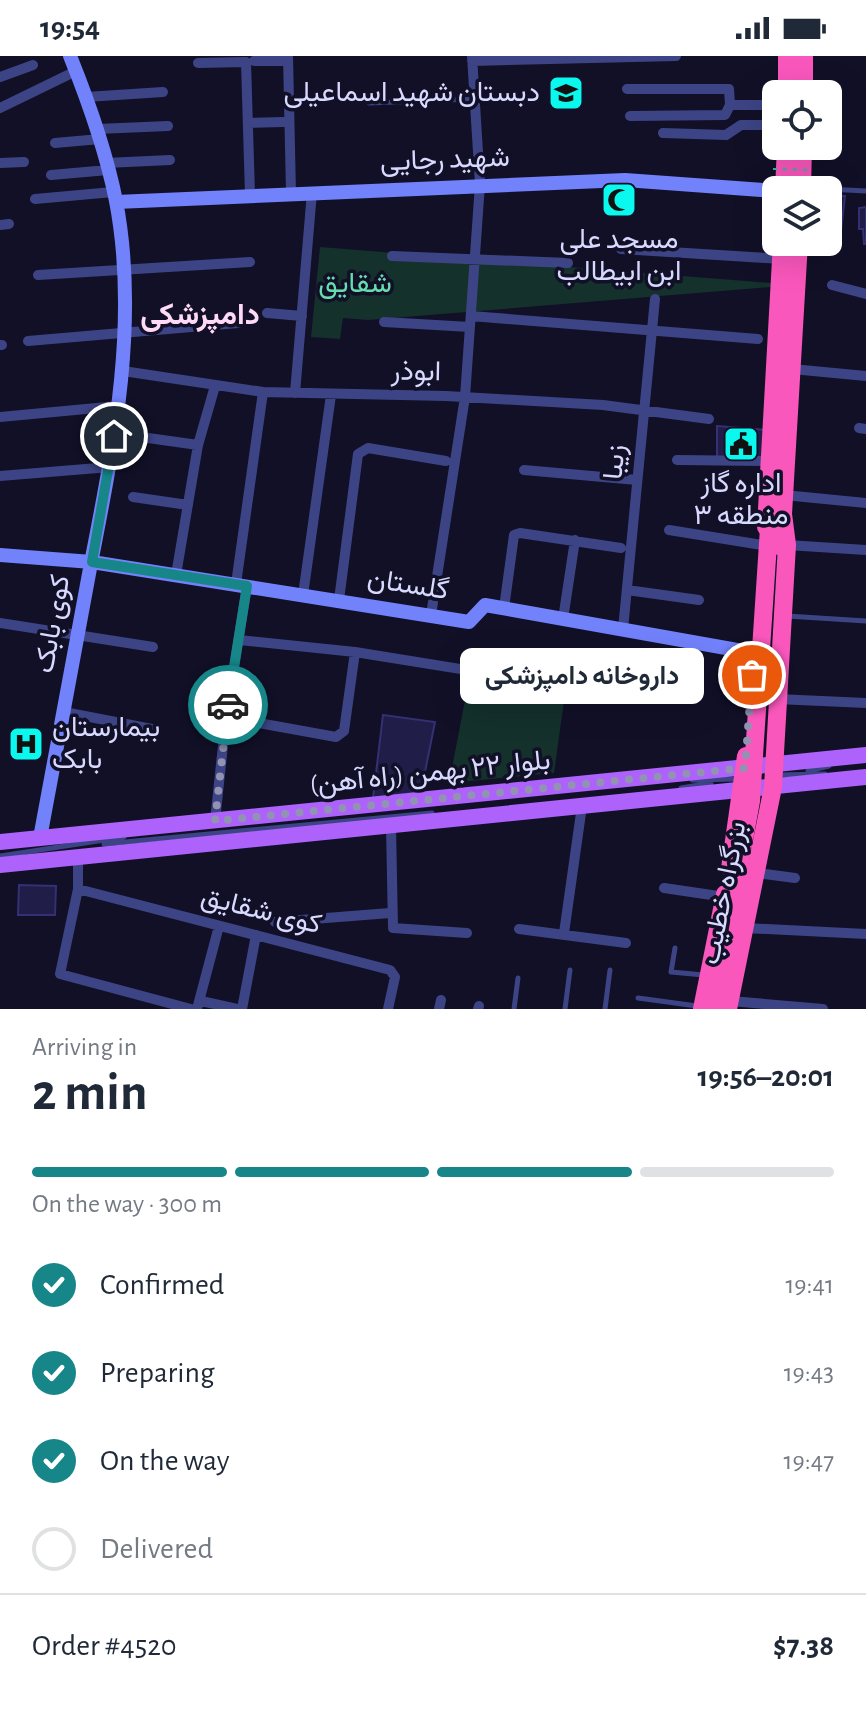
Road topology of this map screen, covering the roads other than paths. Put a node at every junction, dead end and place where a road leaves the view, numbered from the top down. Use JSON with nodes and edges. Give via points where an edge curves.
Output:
{"nodes":[{"id":1,"x":70,"y":56,"type":"edge"},
{"id":2,"x":643,"y":56,"type":"edge"},
{"id":3,"x":676,"y":56,"type":"edge"},
{"id":4,"x":787,"y":56,"type":"edge"},
{"id":5,"x":804,"y":56,"type":"edge"},
{"id":6,"x":288,"y":58,"type":"edge"},
{"id":7,"x":472,"y":58,"type":"edge"},
{"id":8,"x":254,"y":61,"type":"dead end"},
{"id":9,"x":198,"y":63,"type":"dead end"},
{"id":10,"x":33,"y":65,"type":"dead end"},
{"id":11,"x":76,"y":71,"type":"junction"},
{"id":12,"x":0,"y":77,"type":"edge"},
{"id":13,"x":787,"y":80,"type":"edge"},
{"id":14,"x":804,"y":80,"type":"edge"},
{"id":15,"x":627,"y":89,"type":"dead end"},
{"id":16,"x":163,"y":92,"type":"dead end"},
{"id":17,"x":86,"y":97,"type":"junction"},
{"id":18,"x":474,"y":99,"type":"junction"},
{"id":19,"x":369,"y":103,"type":"dead end"},
{"id":20,"x":730,"y":105,"type":"junction"},
{"id":21,"x":762,"y":105,"type":"edge"},
{"id":22,"x":0,"y":108,"type":"edge"},
{"id":23,"x":630,"y":116,"type":"dead end"},
{"id":24,"x":283,"y":122,"type":"dead end"},
{"id":25,"x":248,"y":123,"type":"junction"},
{"id":26,"x":762,"y":125,"type":"edge"},
{"id":27,"x":168,"y":126,"type":"dead end"},
{"id":28,"x":663,"y":133,"type":"dead end"},
{"id":29,"x":99,"y":134,"type":"junction"},
{"id":30,"x":55,"y":143,"type":"dead end"},
{"id":31,"x":170,"y":160,"type":"dead end"},
{"id":32,"x":24,"y":162,"type":"dead end"},
{"id":33,"x":0,"y":163,"type":"edge"},
{"id":34,"x":107,"y":166,"type":"junction"},
{"id":35,"x":51,"y":175,"type":"dead end"},
{"id":36,"x":480,"y":184,"type":"junction"},
{"id":37,"x":842,"y":188,"type":"edge"},
{"id":38,"x":762,"y":190,"type":"edge"},
{"id":39,"x":866,"y":191,"type":"edge"},
{"id":40,"x":312,"y":192,"type":"junction"},
{"id":41,"x":291,"y":193,"type":"junction"},
{"id":42,"x":250,"y":195,"type":"junction"},
{"id":43,"x":115,"y":197,"type":"junction"},
{"id":44,"x":35,"y":199,"type":"dead end"},
{"id":45,"x":621,"y":249,"type":"dead end"},
{"id":46,"x":762,"y":251,"type":"edge"},
{"id":47,"x":392,"y":256,"type":"dead end"},
{"id":48,"x":782,"y":256,"type":"edge"},
{"id":49,"x":798,"y":256,"type":"edge"},
{"id":50,"x":475,"y":259,"type":"junction"},
{"id":51,"x":250,"y":262,"type":"dead end"},
{"id":52,"x":568,"y":263,"type":"dead end"},
{"id":53,"x":123,"y":268,"type":"junction"},
{"id":54,"x":38,"y":275,"type":"dead end"},
{"id":55,"x":832,"y":285,"type":"dead end"},
{"id":56,"x":866,"y":294,"type":"edge"},
{"id":57,"x":655,"y":299,"type":"dead end"},
{"id":58,"x":267,"y":313,"type":"dead end"},
{"id":59,"x":302,"y":316,"type":"junction"},
{"id":60,"x":470,"y":321,"type":"junction"},
{"id":61,"x":384,"y":322,"type":"dead end"},
{"id":62,"x":238,"y":323,"type":"dead end"},
{"id":63,"x":652,"y":330,"type":"junction"},
{"id":64,"x":123,"y":335,"type":"junction"},
{"id":65,"x":758,"y":339,"type":"dead end"},
{"id":66,"x":28,"y":341,"type":"dead end"},
{"id":67,"x":792,"y":369,"type":"junction"},
{"id":68,"x":123,"y":371,"type":"junction"},
{"id":69,"x":866,"y":376,"type":"edge"},
{"id":70,"x":215,"y":386,"type":"junction"},
{"id":71,"x":263,"y":392,"type":"junction"},
{"id":72,"x":295,"y":393,"type":"junction"},
{"id":73,"x":331,"y":395,"type":"junction"},
{"id":74,"x":465,"y":397,"type":"junction"},
{"id":75,"x":118,"y":406,"type":"junction"},
{"id":76,"x":644,"y":408,"type":"junction"},
{"id":77,"x":0,"y":417,"type":"edge"},
{"id":78,"x":709,"y":419,"type":"dead end"},
{"id":79,"x":141,"y":437,"type":"dead end"},
{"id":80,"x":198,"y":445,"type":"junction"},
{"id":81,"x":677,"y":460,"type":"dead end"},
{"id":82,"x":446,"y":461,"type":"dead end"},
{"id":83,"x":772,"y":461,"type":"junction"},
{"id":84,"x":110,"y":467,"type":"junction"},
{"id":85,"x":524,"y":470,"type":"dead end"},
{"id":86,"x":0,"y":476,"type":"edge"},
{"id":87,"x":637,"y":480,"type":"junction"},
{"id":88,"x":784,"y":495,"type":"junction"},
{"id":89,"x":133,"y":497,"type":"dead end"},
{"id":90,"x":866,"y":503,"type":"edge"},
{"id":91,"x":188,"y":505,"type":"junction"},
{"id":92,"x":776,"y":514,"type":"junction"},
{"id":93,"x":669,"y":530,"type":"dead end"},
{"id":94,"x":575,"y":540,"type":"junction"},
{"id":95,"x":762,"y":545,"type":"junction"},
{"id":96,"x":787,"y":545,"type":"junction"},
{"id":97,"x":621,"y":548,"type":"dead end"},
{"id":98,"x":866,"y":550,"type":"edge"},
{"id":99,"x":0,"y":555,"type":"edge"},
{"id":100,"x":92,"y":562,"type":"junction"},
{"id":101,"x":176,"y":575,"type":"junction"},
{"id":102,"x":242,"y":585,"type":"junction"},
{"id":103,"x":627,"y":590,"type":"junction"},
{"id":104,"x":303,"y":595,"type":"junction"},
{"id":105,"x":339,"y":600,"type":"junction"},
{"id":106,"x":699,"y":600,"type":"dead end"},
{"id":107,"x":504,"y":608,"type":"junction"},
{"id":108,"x":431,"y":615,"type":"junction"},
{"id":109,"x":782,"y":616,"type":"junction"},
{"id":110,"x":563,"y":619,"type":"junction"},
{"id":111,"x":866,"y":621,"type":"edge"},
{"id":112,"x":0,"y":623,"type":"edge"},
{"id":113,"x":623,"y":629,"type":"junction"},
{"id":114,"x":78,"y":634,"type":"junction"},
{"id":115,"x":239,"y":640,"type":"junction"},
{"id":116,"x":153,"y":647,"type":"dead end"},
{"id":117,"x":355,"y":652,"type":"junction"},
{"id":118,"x":754,"y":653,"type":"junction"},
{"id":119,"x":553,"y":684,"type":"dead end"},
{"id":120,"x":751,"y":698,"type":"junction"},
{"id":121,"x":777,"y":699,"type":"junction"},
{"id":122,"x":866,"y":703,"type":"edge"},
{"id":123,"x":64,"y":712,"type":"junction"},
{"id":124,"x":226,"y":717,"type":"junction"},
{"id":125,"x":157,"y":730,"type":"dead end"},
{"id":126,"x":866,"y":755,"type":"edge"},
{"id":127,"x":866,"y":762,"type":"edge"},
{"id":128,"x":866,"y":770,"type":"edge"},
{"id":129,"x":804,"y":773,"type":"junction"},
{"id":130,"x":773,"y":776,"type":"junction"},
{"id":131,"x":866,"y":777,"type":"edge"},
{"id":132,"x":740,"y":779,"type":"junction"},
{"id":133,"x":582,"y":806,"type":"junction"},
{"id":134,"x":215,"y":821,"type":"junction"},
{"id":135,"x":391,"y":826,"type":"junction"},
{"id":136,"x":41,"y":843,"type":"junction"},
{"id":137,"x":0,"y":845,"type":"edge"},
{"id":138,"x":733,"y":848,"type":"junction"},
{"id":139,"x":761,"y":852,"type":"junction"},
{"id":140,"x":0,"y":856,"type":"edge"},
{"id":141,"x":78,"y":858,"type":"junction"},
{"id":142,"x":0,"y":865,"type":"edge"},
{"id":143,"x":730,"y":873,"type":"junction"},
{"id":144,"x":756,"y":876,"type":"junction"},
{"id":145,"x":795,"y":878,"type":"dead end"},
{"id":146,"x":664,"y":888,"type":"dead end"},
{"id":147,"x":78,"y":889,"type":"junction"},
{"id":148,"x":725,"y":897,"type":"junction"},
{"id":149,"x":390,"y":913,"type":"junction"},
{"id":150,"x":275,"y":922,"type":"dead end"},
{"id":151,"x":219,"y":926,"type":"junction"},
{"id":152,"x":745,"y":928,"type":"junction"},
{"id":153,"x":519,"y":929,"type":"dead end"},
{"id":154,"x":467,"y":933,"type":"dead end"},
{"id":155,"x":564,"y":933,"type":"junction"},
{"id":156,"x":866,"y":934,"type":"edge"},
{"id":157,"x":256,"y":935,"type":"junction"},
{"id":158,"x":626,"y":943,"type":"dead end"},
{"id":159,"x":675,"y":948,"type":"dead end"},
{"id":160,"x":570,"y":970,"type":"dead end"},
{"id":161,"x":610,"y":970,"type":"dead end"},
{"id":162,"x":709,"y":976,"type":"junction"},
{"id":163,"x":518,"y":978,"type":"dead end"},
{"id":164,"x":638,"y":998,"type":"dead end"},
{"id":165,"x":199,"y":1005,"type":"edge"},
{"id":166,"x":727,"y":1006,"type":"edge"},
{"id":167,"x":705,"y":1008,"type":"edge"},
{"id":168,"x":191,"y":1009,"type":"edge"},
{"id":169,"x":240,"y":1009,"type":"edge"},
{"id":170,"x":388,"y":1009,"type":"edge"},
{"id":171,"x":514,"y":1009,"type":"edge"},
{"id":172,"x":565,"y":1009,"type":"edge"},
{"id":173,"x":605,"y":1009,"type":"edge"},
{"id":174,"x":823,"y":1009,"type":"edge"}],
"edges":[{"from":1,"to":11,"type":"main road","name":"کوی بابک"},
{"from":2,"to":3,"type":"street"},
{"from":2,"to":7,"type":"street"},
{"from":4,"to":13,"type":"highway"},
{"from":5,"to":14,"type":"highway"},
{"from":6,"to":8,"type":"street"},
{"from":6,"to":41,"type":"street"},
{"from":7,"to":18,"type":"street"},
{"from":9,"to":25,"type":"street","via":[[246,62]]},
{"from":10,"to":12,"type":"street"},
{"from":11,"to":17,"type":"main road","name":"کوی بابک"},
{"from":11,"to":22,"type":"street"},
{"from":15,"to":20,"type":"street","via":[[729,89]]},
{"from":16,"to":17,"type":"street"},
{"from":17,"to":29,"type":"main road","name":"کوی بابک"},
{"from":18,"to":19,"type":"lane"},
{"from":18,"to":36,"type":"street"},
{"from":20,"to":21,"type":"street"},
{"from":20,"to":23,"type":"street","via":[[725,115]]},
{"from":24,"to":25,"type":"street"},
{"from":25,"to":42,"type":"street"},
{"from":26,"to":28,"type":"street","via":[[741,125],[726,135]]},
{"from":27,"to":29,"type":"street"},
{"from":29,"to":30,"type":"street"},
{"from":29,"to":34,"type":"main road","name":"کوی بابک"},
{"from":31,"to":34,"type":"street"},
{"from":32,"to":33,"type":"street"},
{"from":34,"to":35,"type":"street"},
{"from":34,"to":43,"type":"main road","name":"کوی بابک"},
{"from":36,"to":38,"type":"main road","name":"شهید رجایی","via":[[625,180]]},
{"from":36,"to":40,"type":"main road","name":"شهید رجایی"},
{"from":36,"to":50,"type":"street"},
{"from":37,"to":39,"type":"lane"},
{"from":40,"to":41,"type":"main road","name":"شهید رجایی"},
{"from":40,"to":59,"type":"street"},
{"from":41,"to":42,"type":"main road","name":"شهید رجایی"},
{"from":42,"to":43,"type":"main road","name":"شهید رجایی"},
{"from":43,"to":44,"type":"street"},
{"from":43,"to":53,"type":"main road","name":"کوی بابک"},
{"from":45,"to":46,"type":"street"},
{"from":47,"to":50,"type":"street"},
{"from":48,"to":83,"type":"highway"},
{"from":49,"to":67,"type":"highway"},
{"from":50,"to":52,"type":"street"},
{"from":50,"to":60,"type":"street"},
{"from":51,"to":53,"type":"street"},
{"from":53,"to":54,"type":"street"},
{"from":53,"to":64,"type":"main road","name":"کوی بابک"},
{"from":55,"to":56,"type":"street"},
{"from":57,"to":63,"type":"street","name":"زیبا"},
{"from":58,"to":59,"type":"street"},
{"from":59,"to":72,"type":"street"},
{"from":60,"to":61,"type":"street"},
{"from":60,"to":63,"type":"street"},
{"from":60,"to":74,"type":"street"},
{"from":62,"to":64,"type":"street"},
{"from":63,"to":65,"type":"street"},
{"from":63,"to":76,"type":"street","name":"زیبا"},
{"from":64,"to":66,"type":"street"},
{"from":64,"to":68,"type":"main road","name":"کوی بابک"},
{"from":67,"to":69,"type":"street"},
{"from":67,"to":88,"type":"highway"},
{"from":68,"to":70,"type":"street","name":"ابوذر"},
{"from":68,"to":75,"type":"main road","name":"کوی بابک"},
{"from":70,"to":71,"type":"street","name":"ابوذر"},
{"from":70,"to":80,"type":"street"},
{"from":71,"to":72,"type":"street","name":"ابوذر"},
{"from":71,"to":102,"type":"street"},
{"from":72,"to":73,"type":"street","name":"ابوذر"},
{"from":73,"to":74,"type":"street","name":"ابوذر"},
{"from":73,"to":104,"type":"street"},
{"from":74,"to":76,"type":"street","name":"ابوذر"},
{"from":74,"to":108,"type":"street"},
{"from":75,"to":77,"type":"street"},
{"from":75,"to":84,"type":"main road","name":"کوی بابک"},
{"from":76,"to":78,"type":"street","name":"ابوذر"},
{"from":76,"to":87,"type":"street","name":"زیبا"},
{"from":79,"to":80,"type":"street"},
{"from":80,"to":91,"type":"street"},
{"from":81,"to":83,"type":"street"},
{"from":82,"to":105,"type":"street","via":[[368,448],[358,454]]},
{"from":83,"to":92,"type":"highway"},
{"from":84,"to":86,"type":"street"},
{"from":84,"to":100,"type":"main road","name":"کوی بابک"},
{"from":85,"to":87,"type":"street"},
{"from":87,"to":103,"type":"street","name":"زیبا"},
{"from":88,"to":90,"type":"street"},
{"from":88,"to":92,"type":"highway"},
{"from":89,"to":91,"type":"street"},
{"from":91,"to":101,"type":"street"},
{"from":92,"to":95,"type":"highway","name":"بزرگراه خطیب"},
{"from":92,"to":96,"type":"highway","name":"بزرگراه خطیب"},
{"from":92,"to":166,"type":"highway","bridge":true,"via":[[760,803]]},
{"from":92,"to":167,"type":"highway","bridge":true,"via":[[751,801]]},
{"from":93,"to":95,"type":"street"},
{"from":94,"to":97,"type":"street"},
{"from":94,"to":107,"type":"street","via":[[514,535]]},
{"from":94,"to":110,"type":"street"},
{"from":95,"to":118,"type":"highway","name":"بزرگراه خطیب"},
{"from":96,"to":98,"type":"street"},
{"from":96,"to":109,"type":"highway","name":"بزرگراه خطیب"},
{"from":99,"to":100,"type":"main road","name":"گلستان"},
{"from":100,"to":101,"type":"main road","name":"گلستان"},
{"from":100,"to":114,"type":"main road","name":"کوی بابک"},
{"from":101,"to":102,"type":"main road","name":"گلستان"},
{"from":102,"to":104,"type":"main road","name":"گلستان"},
{"from":102,"to":115,"type":"street"},
{"from":103,"to":106,"type":"street"},
{"from":103,"to":113,"type":"street","name":"زیبا"},
{"from":104,"to":105,"type":"main road","name":"گلستان"},
{"from":105,"to":108,"type":"main road","name":"گلستان"},
{"from":107,"to":108,"type":"main road","name":"گلستان","via":[[481,606],[472,622]]},
{"from":107,"to":110,"type":"main road"},
{"from":109,"to":111,"type":"lane"},
{"from":109,"to":121,"type":"highway","name":"بزرگراه خطیب"},
{"from":110,"to":113,"type":"main road"},
{"from":112,"to":114,"type":"street"},
{"from":113,"to":118,"type":"main road"},
{"from":114,"to":116,"type":"street"},
{"from":114,"to":123,"type":"main road","name":"کوی بابک"},
{"from":115,"to":117,"type":"street"},
{"from":115,"to":124,"type":"street"},
{"from":117,"to":119,"type":"street"},
{"from":117,"to":124,"type":"street","via":[[344,731],[336,737]]},
{"from":118,"to":120,"type":"highway","name":"بزرگراه خطیب"},
{"from":120,"to":121,"type":"highway"},
{"from":120,"to":132,"type":"highway","name":"بزرگراه خطیب"},
{"from":121,"to":122,"type":"street"},
{"from":121,"to":130,"type":"highway","name":"بزرگراه خطیب"},
{"from":123,"to":125,"type":"street"},
{"from":123,"to":136,"type":"main road","name":"کوی بابک"},
{"from":124,"to":134,"type":"street"},
{"from":126,"to":130,"type":"main road","name":"بلوار ۲۲ بهمن (راه آهن)"},
{"from":127,"to":129,"type":"lane"},
{"from":128,"to":129,"type":"lane"},
{"from":129,"to":130,"type":"lane"},
{"from":130,"to":131,"type":"main road","name":"بلوار ۲۲ بهمن (راه آهن)"},
{"from":130,"to":132,"type":"main road","name":"بلوار ۲۲ بهمن (راه آهن)"},
{"from":130,"to":139,"type":"highway","name":"بزرگراه خطیب"},
{"from":132,"to":133,"type":"main road","name":"بلوار ۲۲ بهمن (راه آهن)"},
{"from":132,"to":134,"type":"main road","name":"بلوار ۲۲ بهمن (راه آهن)"},
{"from":132,"to":136,"type":"lane","via":[[682,780],[96,843]]},
{"from":132,"to":138,"type":"highway","name":"بزرگراه خطیب"},
{"from":133,"to":135,"type":"main road","name":"بلوار ۲۲ بهمن (راه آهن)"},
{"from":133,"to":155,"type":"street"},
{"from":134,"to":136,"type":"main road","name":"بلوار ۲۲ بهمن (راه آهن)"},
{"from":135,"to":141,"type":"main road","name":"بلوار ۲۲ بهمن (راه آهن)"},
{"from":135,"to":149,"type":"street"},
{"from":136,"to":137,"type":"main road","name":"بلوار ۲۲ بهمن (راه آهن)"},
{"from":136,"to":140,"type":"lane"},
{"from":138,"to":139,"type":"highway","via":[[743,858]]},
{"from":138,"to":143,"type":"highway","name":"بزرگراه خطیب"},
{"from":139,"to":144,"type":"highway","name":"بزرگراه خطیب"},
{"from":141,"to":142,"type":"main road","name":"بلوار ۲۲ بهمن (راه آهن)"},
{"from":141,"to":147,"type":"street"},
{"from":143,"to":144,"type":"highway","via":[[740,862],[748,863]]},
{"from":143,"to":148,"type":"highway","name":"بزرگراه خطیب"},
{"from":144,"to":145,"type":"street"},
{"from":144,"to":152,"type":"highway","name":"بزرگراه خطیب"},
{"from":146,"to":148,"type":"street"},
{"from":147,"to":151,"type":"street","name":"کوی شقایق"},
{"from":147,"to":168,"type":"street","via":[[60,974]]},
{"from":148,"to":162,"type":"highway","name":"بزرگراه خطیب"},
{"from":149,"to":150,"type":"street"},
{"from":149,"to":154,"type":"street","via":[[395,929]]},
{"from":151,"to":157,"type":"street","name":"کوی شقایق"},
{"from":151,"to":165,"type":"street"},
{"from":152,"to":156,"type":"street"},
{"from":152,"to":166,"type":"highway","name":"بزرگراه خطیب"},
{"from":153,"to":155,"type":"street"},
{"from":155,"to":158,"type":"street"},
{"from":157,"to":169,"type":"street"},
{"from":157,"to":170,"type":"street","name":"کوی شقایق","via":[[390,970],[395,977]]},
{"from":159,"to":162,"type":"lane","via":[[671,972]]},
{"from":160,"to":172,"type":"lane"},
{"from":161,"to":173,"type":"lane"},
{"from":162,"to":167,"type":"highway","name":"بزرگراه خطیب"},
{"from":163,"to":171,"type":"lane"},
{"from":164,"to":167,"type":"lane"},
{"from":165,"to":169,"type":"street"},
{"from":166,"to":174,"type":"street"}]}
